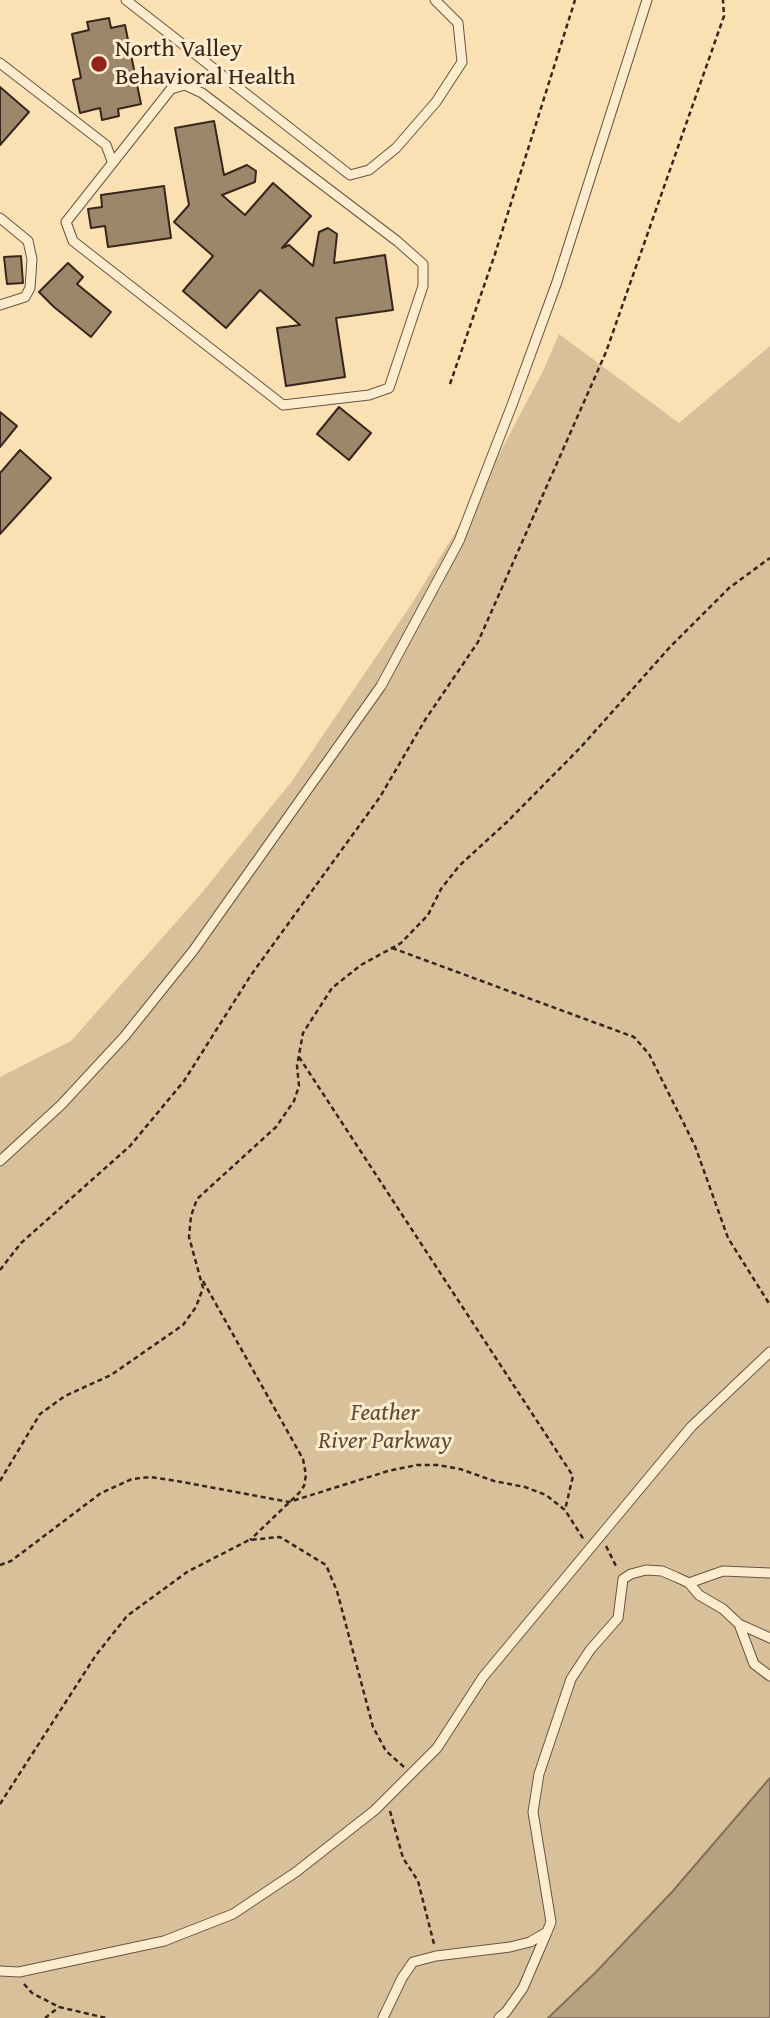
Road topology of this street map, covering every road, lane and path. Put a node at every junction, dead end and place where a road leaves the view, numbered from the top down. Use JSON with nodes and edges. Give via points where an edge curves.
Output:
{"nodes":[{"id":1,"x":126,"y":0,"type":"edge"},
{"id":2,"x":435,"y":0,"type":"edge"},
{"id":3,"x":575,"y":0,"type":"edge"},
{"id":4,"x":647,"y":0,"type":"edge"},
{"id":5,"x":723,"y":0,"type":"edge"},
{"id":6,"x":0,"y":63,"type":"edge"},
{"id":7,"x":112,"y":161,"type":"junction"},
{"id":8,"x":0,"y":218,"type":"edge"},
{"id":9,"x":0,"y":305,"type":"edge"},
{"id":10,"x":450,"y":384,"type":"dead end"},
{"id":11,"x":770,"y":558,"type":"edge"},
{"id":12,"x":392,"y":948,"type":"junction"},
{"id":13,"x":299,"y":1057,"type":"junction"},
{"id":14,"x":0,"y":1161,"type":"edge"},
{"id":15,"x":0,"y":1270,"type":"edge"},
{"id":16,"x":201,"y":1279,"type":"junction"},
{"id":17,"x":770,"y":1305,"type":"edge"},
{"id":18,"x":770,"y":1352,"type":"edge"},
{"id":19,"x":0,"y":1481,"type":"edge"},
{"id":20,"x":289,"y":1502,"type":"junction"},
{"id":21,"x":565,"y":1510,"type":"junction"},
{"id":22,"x":601,"y":1537,"type":"junction"},
{"id":23,"x":249,"y":1540,"type":"junction"},
{"id":24,"x":591,"y":1549,"type":"junction"},
{"id":25,"x":0,"y":1565,"type":"edge"},
{"id":26,"x":770,"y":1573,"type":"edge"},
{"id":27,"x":623,"y":1579,"type":"junction"},
{"id":28,"x":689,"y":1583,"type":"junction"},
{"id":29,"x":739,"y":1623,"type":"junction"},
{"id":30,"x":770,"y":1638,"type":"edge"},
{"id":31,"x":770,"y":1676,"type":"edge"},
{"id":32,"x":411,"y":1773,"type":"junction"},
{"id":33,"x":387,"y":1798,"type":"junction"},
{"id":34,"x":0,"y":1804,"type":"edge"},
{"id":35,"x":547,"y":1932,"type":"junction"},
{"id":36,"x":436,"y":1956,"type":"junction"},
{"id":37,"x":0,"y":1971,"type":"edge"},
{"id":38,"x":19,"y":1972,"type":"junction"},
{"id":39,"x":59,"y":2007,"type":"junction"},
{"id":40,"x":45,"y":2018,"type":"edge"},
{"id":41,"x":106,"y":2018,"type":"edge"},
{"id":42,"x":383,"y":2018,"type":"edge"},
{"id":43,"x":499,"y":2018,"type":"edge"}],
"edges":[{"from":1,"to":2,"type":"lane","via":[[350,175],[369,170],[396,148],[436,102],[462,62],[458,23]]},
{"from":3,"to":10,"type":"path"},
{"from":4,"to":14,"type":"lane","via":[[513,405],[459,541],[382,686],[184,962],[115,1047]]},
{"from":5,"to":15,"type":"path","via":[[724,16],[606,352],[478,642],[380,797],[251,975],[184,1081],[130,1146],[21,1243]]},
{"from":6,"to":7,"type":"lane","via":[[106,145]]},
{"from":7,"to":7,"type":"lane","via":[[66,222],[74,241],[284,405],[369,395],[389,388],[423,286],[423,264],[397,241],[202,93],[185,85],[172,89]]},
{"from":8,"to":9,"type":"lane","via":[[27,241],[32,258],[25,297]]},
{"from":11,"to":12,"type":"path","via":[[729,588],[670,647],[581,747],[459,866],[428,915]]},
{"from":12,"to":13,"type":"path","via":[[332,988],[303,1033]]},
{"from":12,"to":17,"type":"path","via":[[634,1037],[649,1054],[695,1146],[729,1238]]},
{"from":13,"to":16,"type":"path","via":[[299,1086],[276,1127],[197,1199],[189,1237]]},
{"from":13,"to":21,"type":"path","via":[[573,1476]]},
{"from":16,"to":19,"type":"path","via":[[203,1288],[196,1307],[183,1325],[111,1375],[65,1396],[40,1414]]},
{"from":16,"to":20,"type":"path","via":[[303,1459],[304,1486]]},
{"from":18,"to":22,"type":"lane","via":[[691,1427]]},
{"from":20,"to":21,"type":"path","via":[[388,1471],[438,1465],[535,1491]]},
{"from":20,"to":23,"type":"path"},
{"from":20,"to":25,"type":"path","via":[[177,1481],[132,1479],[100,1493],[11,1562]]},
{"from":21,"to":24,"type":"path"},
{"from":22,"to":24,"type":"lane"},
{"from":22,"to":27,"type":"path"},
{"from":23,"to":32,"type":"path","via":[[281,1537],[326,1565],[373,1727],[386,1751]]},
{"from":23,"to":34,"type":"path","via":[[187,1572],[127,1616],[96,1655]]},
{"from":24,"to":32,"type":"lane","via":[[483,1677],[437,1748]]},
{"from":26,"to":28,"type":"lane","via":[[723,1571]]},
{"from":27,"to":28,"type":"lane","via":[[646,1570],[662,1571]]},
{"from":27,"to":35,"type":"lane","via":[[618,1618],[571,1679],[539,1774],[533,1812],[551,1923]]},
{"from":28,"to":29,"type":"lane"},
{"from":29,"to":30,"type":"lane"},
{"from":29,"to":31,"type":"lane","via":[[754,1664]]},
{"from":32,"to":33,"type":"lane"},
{"from":33,"to":36,"type":"path","via":[[403,1858],[418,1881]]},
{"from":33,"to":38,"type":"lane","via":[[296,1872],[233,1914],[164,1941]]},
{"from":35,"to":36,"type":"lane","via":[[510,1947]]},
{"from":35,"to":43,"type":"lane","via":[[523,1988]]},
{"from":36,"to":42,"type":"lane","via":[[413,1962]]},
{"from":37,"to":38,"type":"lane"},
{"from":38,"to":39,"type":"path","via":[[32,1993]]},
{"from":39,"to":40,"type":"path"},
{"from":39,"to":41,"type":"path"}]}
